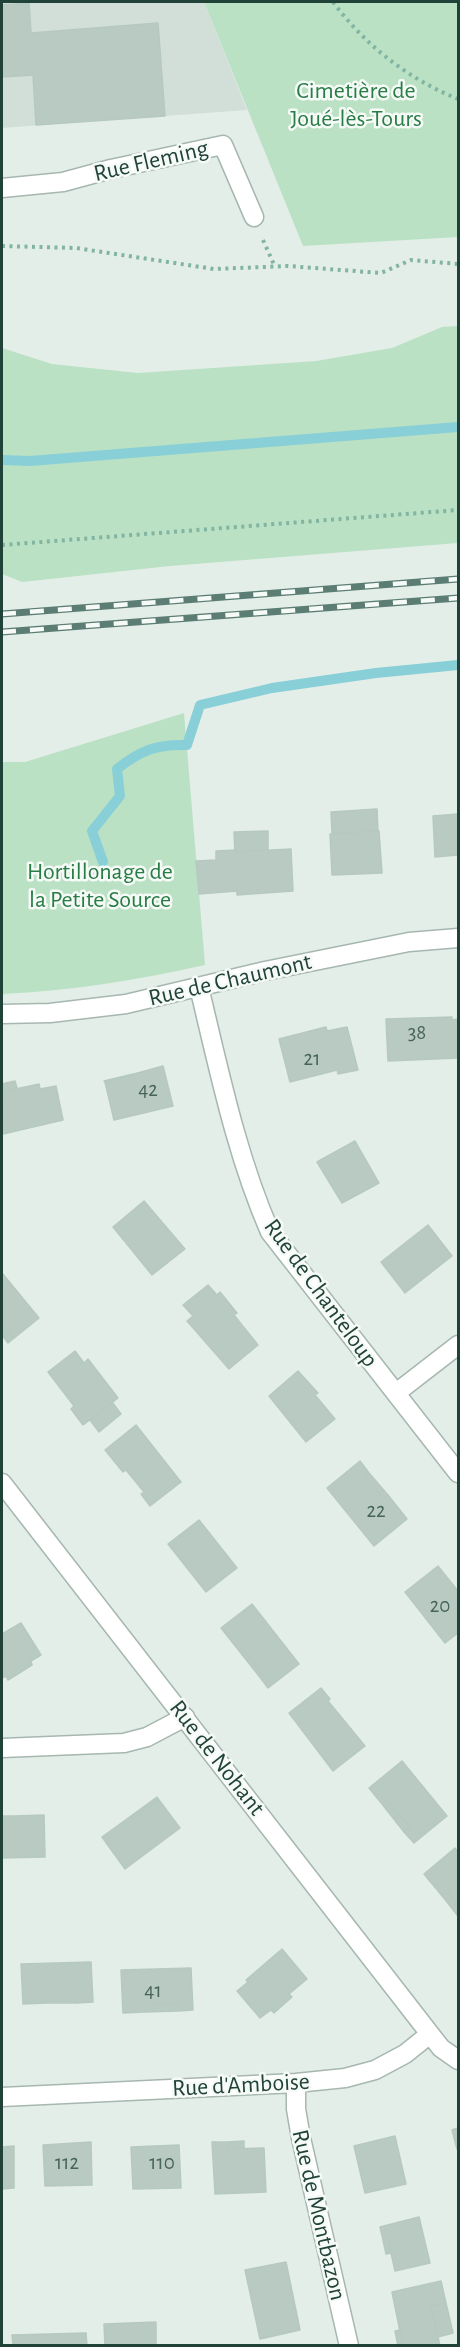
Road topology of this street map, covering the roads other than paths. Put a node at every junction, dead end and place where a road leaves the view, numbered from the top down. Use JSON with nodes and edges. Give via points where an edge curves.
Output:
{"nodes":[{"id":1,"x":2,"y":188,"type":"edge"},
{"id":2,"x":254,"y":217,"type":"dead end"},
{"id":3,"x":459,"y":938,"type":"edge"},
{"id":4,"x":199,"y":987,"type":"junction"},
{"id":5,"x":2,"y":1014,"type":"edge"},
{"id":6,"x":459,"y":1345,"type":"edge"},
{"id":7,"x":396,"y":1393,"type":"junction"},
{"id":8,"x":459,"y":1473,"type":"edge"},
{"id":9,"x":2,"y":1483,"type":"edge"},
{"id":10,"x":185,"y":1717,"type":"junction"},
{"id":11,"x":2,"y":1748,"type":"edge"},
{"id":12,"x":430,"y":2034,"type":"junction"},
{"id":13,"x":459,"y":2060,"type":"edge"},
{"id":14,"x":296,"y":2083,"type":"junction"},
{"id":15,"x":2,"y":2097,"type":"edge"},
{"id":16,"x":349,"y":2346,"type":"edge"}],
"edges":[{"from":1,"to":2,"type":"street","name":"Rue Fleming","via":[[63,182],[222,145]]},
{"from":3,"to":4,"type":"street","name":"Rue de Chaumont","via":[[409,942]]},
{"from":4,"to":5,"type":"street","name":"Rue de Chaumont","via":[[126,1004]]},
{"from":4,"to":7,"type":"street","name":"Rue de Chanteloup","via":[[237,1143],[270,1232]]},
{"from":6,"to":7,"type":"street"},
{"from":7,"to":8,"type":"street","name":"Rue de Chanteloup"},
{"from":9,"to":10,"type":"street","name":"Rue de Nohant"},
{"from":10,"to":11,"type":"street","via":[[147,1737],[124,1743]]},
{"from":10,"to":12,"type":"street","name":"Rue de Nohant"},
{"from":12,"to":13,"type":"street","via":[[441,2048]]},
{"from":12,"to":14,"type":"street","name":"Rue d'Amboise","via":[[405,2054],[375,2070],[345,2078]]},
{"from":14,"to":15,"type":"street","name":"Rue d'Amboise"},
{"from":14,"to":16,"type":"street","name":"Rue de Montbazon","via":[[301,2138]]}]}
